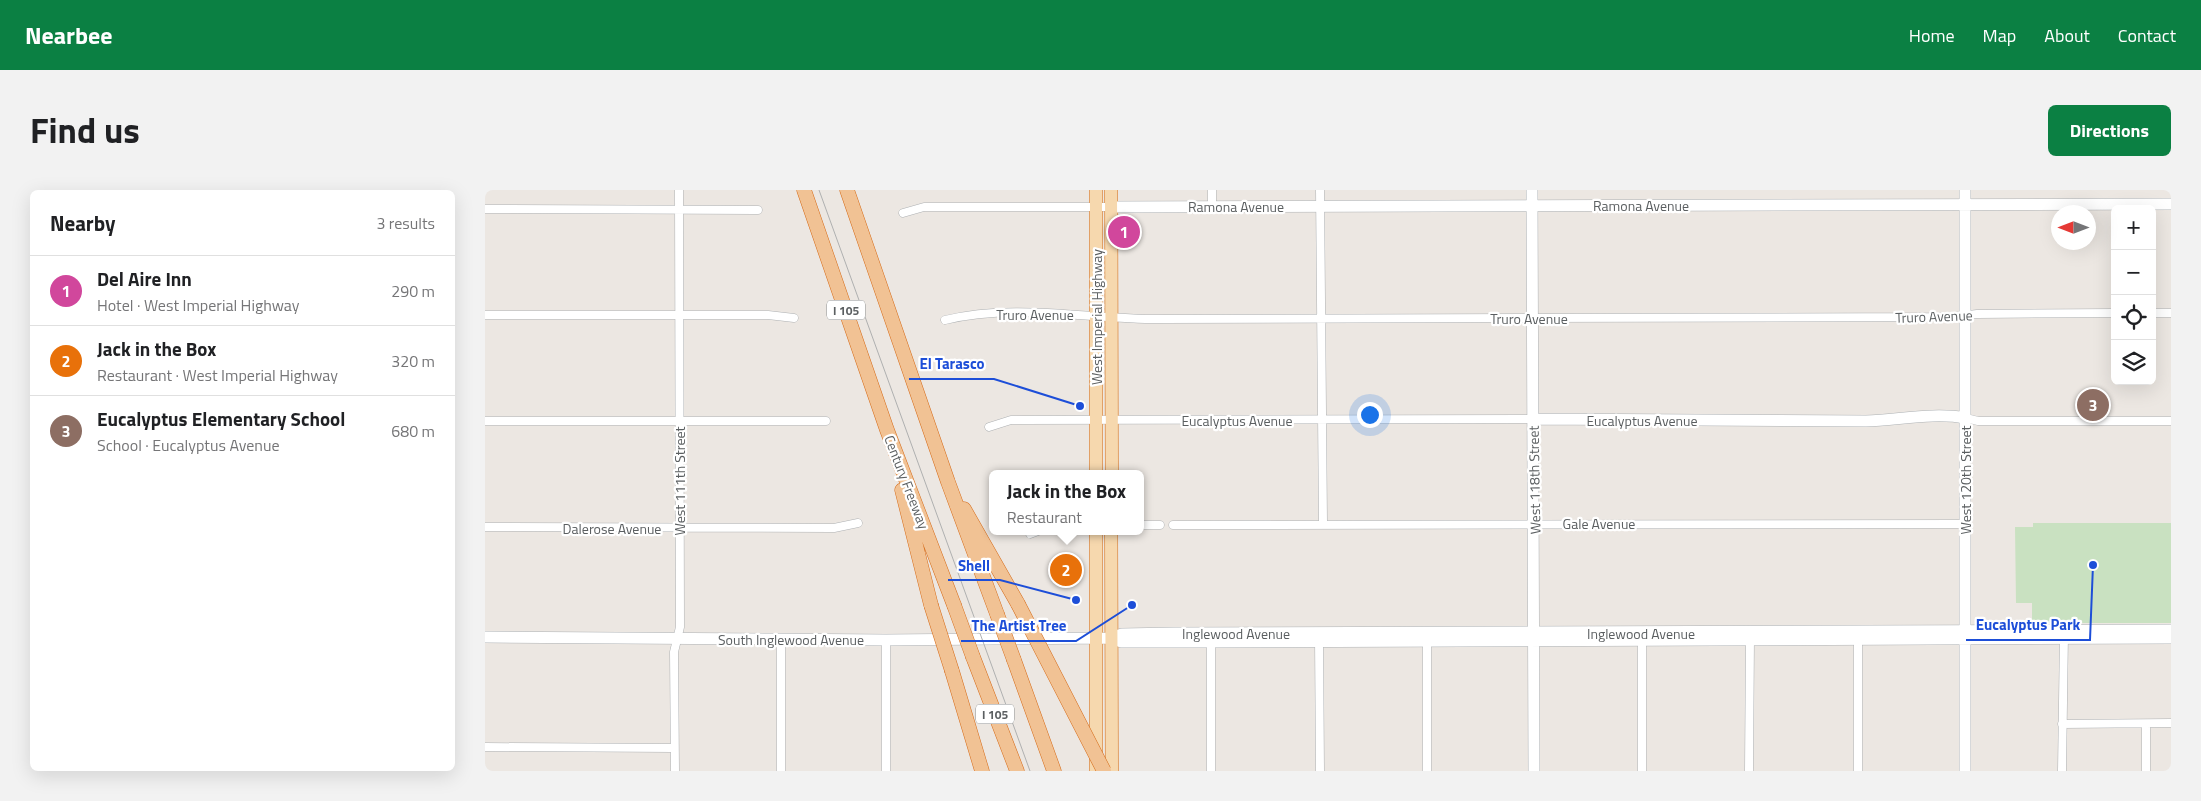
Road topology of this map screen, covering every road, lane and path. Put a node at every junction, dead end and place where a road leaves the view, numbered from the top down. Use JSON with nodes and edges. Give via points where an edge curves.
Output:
{"nodes":[{"id":1,"x":679,"y":190,"type":"edge"},
{"id":2,"x":804,"y":190,"type":"edge"},
{"id":3,"x":847,"y":190,"type":"edge"},
{"id":4,"x":1095,"y":190,"type":"edge"},
{"id":5,"x":1111,"y":190,"type":"edge"},
{"id":6,"x":1212,"y":190,"type":"edge"},
{"id":7,"x":1320,"y":190,"type":"edge"},
{"id":8,"x":1532,"y":190,"type":"edge"},
{"id":9,"x":1965,"y":190,"type":"edge"},
{"id":10,"x":1965,"y":204,"type":"junction"},
{"id":11,"x":2171,"y":204,"type":"edge"},
{"id":12,"x":1532,"y":205,"type":"junction"},
{"id":13,"x":1212,"y":206,"type":"junction"},
{"id":14,"x":1320,"y":206,"type":"junction"},
{"id":15,"x":679,"y":208,"type":"junction"},
{"id":16,"x":1096,"y":208,"type":"junction"},
{"id":17,"x":1111,"y":208,"type":"junction"},
{"id":18,"x":485,"y":209,"type":"edge"},
{"id":19,"x":758,"y":210,"type":"dead end"},
{"id":20,"x":903,"y":212,"type":"dead end"},
{"id":21,"x":2111,"y":313,"type":"edge"},
{"id":22,"x":2156,"y":313,"type":"edge"},
{"id":23,"x":2171,"y":313,"type":"edge"},
{"id":24,"x":680,"y":314,"type":"junction"},
{"id":25,"x":1095,"y":314,"type":"junction"},
{"id":26,"x":485,"y":315,"type":"edge"},
{"id":27,"x":1965,"y":315,"type":"junction"},
{"id":28,"x":1111,"y":317,"type":"junction"},
{"id":29,"x":1319,"y":317,"type":"junction"},
{"id":30,"x":794,"y":318,"type":"dead end"},
{"id":31,"x":1533,"y":318,"type":"junction"},
{"id":32,"x":945,"y":320,"type":"dead end"},
{"id":33,"x":1966,"y":418,"type":"junction"},
{"id":34,"x":1533,"y":419,"type":"junction"},
{"id":35,"x":1096,"y":420,"type":"junction"},
{"id":36,"x":1320,"y":420,"type":"junction"},
{"id":37,"x":485,"y":421,"type":"edge"},
{"id":38,"x":826,"y":421,"type":"dead end"},
{"id":39,"x":1112,"y":421,"type":"junction"},
{"id":40,"x":2171,"y":421,"type":"edge"},
{"id":41,"x":679,"y":422,"type":"junction"},
{"id":42,"x":989,"y":427,"type":"dead end"},
{"id":43,"x":887,"y":430,"type":"junction"},
{"id":44,"x":1096,"y":470,"type":"edge"},
{"id":45,"x":1111,"y":470,"type":"edge"},
{"id":46,"x":948,"y":482,"type":"junction"},
{"id":47,"x":858,"y":523,"type":"dead end"},
{"id":48,"x":1323,"y":523,"type":"junction"},
{"id":49,"x":1535,"y":523,"type":"junction"},
{"id":50,"x":1965,"y":524,"type":"junction"},
{"id":51,"x":1144,"y":525,"type":"edge"},
{"id":52,"x":1160,"y":525,"type":"dead end"},
{"id":53,"x":1173,"y":526,"type":"dead end"},
{"id":54,"x":485,"y":527,"type":"edge"},
{"id":55,"x":679,"y":528,"type":"junction"},
{"id":56,"x":1096,"y":535,"type":"edge"},
{"id":57,"x":1111,"y":535,"type":"edge"},
{"id":58,"x":2171,"y":630,"type":"edge"},
{"id":59,"x":2064,"y":634,"type":"junction"},
{"id":60,"x":1965,"y":635,"type":"junction"},
{"id":61,"x":1535,"y":636,"type":"junction"},
{"id":62,"x":1642,"y":636,"type":"junction"},
{"id":63,"x":1750,"y":636,"type":"junction"},
{"id":64,"x":1858,"y":636,"type":"junction"},
{"id":65,"x":485,"y":637,"type":"edge"},
{"id":66,"x":1319,"y":637,"type":"junction"},
{"id":67,"x":1427,"y":637,"type":"junction"},
{"id":68,"x":677,"y":638,"type":"junction"},
{"id":69,"x":1096,"y":638,"type":"junction"},
{"id":70,"x":1111,"y":638,"type":"junction"},
{"id":71,"x":1211,"y":638,"type":"junction"},
{"id":72,"x":2171,"y":638,"type":"edge"},
{"id":73,"x":781,"y":639,"type":"junction"},
{"id":74,"x":886,"y":640,"type":"junction"},
{"id":75,"x":2062,"y":724,"type":"junction"},
{"id":76,"x":2146,"y":724,"type":"junction"},
{"id":77,"x":2171,"y":724,"type":"edge"},
{"id":78,"x":970,"y":730,"type":"junction"},
{"id":79,"x":485,"y":747,"type":"edge"},
{"id":80,"x":674,"y":748,"type":"junction"},
{"id":81,"x":675,"y":771,"type":"edge"},
{"id":82,"x":781,"y":771,"type":"edge"},
{"id":83,"x":886,"y":771,"type":"edge"},
{"id":84,"x":978,"y":771,"type":"edge"},
{"id":85,"x":982,"y":771,"type":"edge"},
{"id":86,"x":1017,"y":771,"type":"edge"},
{"id":87,"x":1054,"y":771,"type":"edge"},
{"id":88,"x":1096,"y":771,"type":"edge"},
{"id":89,"x":1104,"y":771,"type":"edge"},
{"id":90,"x":1112,"y":771,"type":"edge"},
{"id":91,"x":1211,"y":771,"type":"edge"},
{"id":92,"x":1320,"y":771,"type":"edge"},
{"id":93,"x":1427,"y":771,"type":"edge"},
{"id":94,"x":1534,"y":771,"type":"edge"},
{"id":95,"x":1642,"y":771,"type":"edge"},
{"id":96,"x":1749,"y":771,"type":"edge"},
{"id":97,"x":1858,"y":771,"type":"edge"},
{"id":98,"x":1965,"y":771,"type":"edge"},
{"id":99,"x":2062,"y":771,"type":"edge"},
{"id":100,"x":2146,"y":771,"type":"edge"}],
"edges":[{"from":1,"to":15,"type":"street","name":"West 111th Street"},
{"from":2,"to":43,"type":"highway","name":"Century Freeway","number":"I 105"},
{"from":3,"to":46,"type":"highway","number":"I 105"},
{"from":4,"to":16,"type":"main road","name":"West Imperial Highway"},
{"from":5,"to":17,"type":"main road","name":"West Imperial Highway"},
{"from":6,"to":13,"type":"street"},
{"from":7,"to":14,"type":"street"},
{"from":8,"to":12,"type":"street","name":"West 118th Street"},
{"from":9,"to":10,"type":"street","name":"West 120th Street"},
{"from":10,"to":11,"type":"street","name":"Ramona Avenue"},
{"from":10,"to":12,"type":"street","name":"Ramona Avenue"},
{"from":10,"to":27,"type":"street","name":"West 120th Street"},
{"from":12,"to":14,"type":"street","name":"Ramona Avenue"},
{"from":12,"to":31,"type":"street","name":"West 118th Street"},
{"from":13,"to":14,"type":"street","name":"Ramona Avenue"},
{"from":13,"to":17,"type":"street","name":"Ramona Avenue"},
{"from":14,"to":29,"type":"street"},
{"from":15,"to":18,"type":"street"},
{"from":15,"to":19,"type":"street"},
{"from":15,"to":24,"type":"street","name":"West 111th Street"},
{"from":16,"to":17,"type":"street"},
{"from":16,"to":20,"type":"street","via":[[925,207]]},
{"from":16,"to":25,"type":"main road","name":"West Imperial Highway"},
{"from":17,"to":28,"type":"main road","name":"West Imperial Highway"},
{"from":21,"to":27,"type":"street","name":"Truro Avenue"},
{"from":22,"to":23,"type":"street"},
{"from":24,"to":26,"type":"street"},
{"from":24,"to":30,"type":"street"},
{"from":24,"to":41,"type":"street","name":"West 111th Street"},
{"from":25,"to":28,"type":"street","name":"Truro Avenue"},
{"from":25,"to":32,"type":"street","name":"Truro Avenue","via":[[971,314]]},
{"from":25,"to":35,"type":"main road","name":"West Imperial Highway"},
{"from":27,"to":31,"type":"street","name":"Truro Avenue"},
{"from":27,"to":33,"type":"street","name":"West 120th Street"},
{"from":28,"to":29,"type":"street","name":"Truro Avenue"},
{"from":28,"to":39,"type":"main road","name":"West Imperial Highway"},
{"from":29,"to":31,"type":"street","name":"Truro Avenue"},
{"from":29,"to":36,"type":"street"},
{"from":31,"to":34,"type":"street","name":"West 118th Street"},
{"from":33,"to":34,"type":"street","name":"Eucalyptus Avenue","via":[[1907,417],[1866,421]]},
{"from":33,"to":40,"type":"street","name":"Eucalyptus Avenue","via":[[1978,421]]},
{"from":33,"to":50,"type":"street","name":"West 120th Street"},
{"from":34,"to":36,"type":"street","name":"Eucalyptus Avenue"},
{"from":34,"to":49,"type":"street","name":"West 118th Street"},
{"from":35,"to":39,"type":"street","name":"Eucalyptus Avenue"},
{"from":35,"to":42,"type":"street","name":"Eucalyptus Avenue","via":[[1011,420]]},
{"from":35,"to":44,"type":"main road","name":"West Imperial Highway"},
{"from":36,"to":39,"type":"street","name":"Eucalyptus Avenue"},
{"from":36,"to":48,"type":"street","via":[[1323,426]]},
{"from":37,"to":41,"type":"street"},
{"from":38,"to":41,"type":"street"},
{"from":39,"to":45,"type":"main road","name":"West Imperial Highway"},
{"from":41,"to":55,"type":"street","name":"West 111th Street"},
{"from":43,"to":78,"type":"highway","bridge":true,"via":[[931,605]]},
{"from":43,"to":86,"type":"highway","name":"Century Freeway","number":"I 105","bridge":true},
{"from":46,"to":87,"type":"highway","number":"I 105","bridge":true},
{"from":46,"to":89,"type":"highway","bridge":true,"via":[[993,556]]},
{"from":47,"to":55,"type":"street","name":"Dalerose Avenue","via":[[834,528]]},
{"from":48,"to":49,"type":"street","name":"Gale Avenue"},
{"from":48,"to":53,"type":"street","name":"Gale Avenue"},
{"from":49,"to":50,"type":"street","name":"Gale Avenue"},
{"from":49,"to":61,"type":"street","name":"West 118th Street"},
{"from":50,"to":60,"type":"street","name":"West 120th Street"},
{"from":51,"to":52,"type":"street"},
{"from":54,"to":55,"type":"street","name":"Dalerose Avenue"},
{"from":55,"to":68,"type":"street","name":"West 111th Street"},
{"from":56,"to":69,"type":"main road"},
{"from":57,"to":70,"type":"main road"},
{"from":58,"to":59,"type":"street","name":"Inglewood Avenue"},
{"from":59,"to":60,"type":"street","name":"Inglewood Avenue"},
{"from":59,"to":72,"type":"street","name":"Inglewood Avenue"},
{"from":59,"to":75,"type":"street"},
{"from":60,"to":64,"type":"street","name":"Inglewood Avenue"},
{"from":60,"to":98,"type":"street","name":"West 120th Street"},
{"from":61,"to":62,"type":"street","name":"Inglewood Avenue"},
{"from":61,"to":67,"type":"street","name":"Inglewood Avenue"},
{"from":61,"to":94,"type":"street","name":"West 118th Street"},
{"from":62,"to":63,"type":"street","name":"Inglewood Avenue"},
{"from":62,"to":95,"type":"street"},
{"from":63,"to":64,"type":"street","name":"Inglewood Avenue"},
{"from":63,"to":96,"type":"street"},
{"from":64,"to":97,"type":"street"},
{"from":65,"to":68,"type":"street","name":"South Inglewood Avenue"},
{"from":66,"to":67,"type":"street","name":"Inglewood Avenue"},
{"from":66,"to":71,"type":"street","name":"Inglewood Avenue"},
{"from":66,"to":92,"type":"street"},
{"from":67,"to":93,"type":"street"},
{"from":68,"to":73,"type":"street","name":"South Inglewood Avenue"},
{"from":68,"to":80,"type":"street","name":"West 111th Street","via":[[674,652]]},
{"from":69,"to":70,"type":"street","name":"Inglewood Avenue"},
{"from":69,"to":74,"type":"street","name":"South Inglewood Avenue"},
{"from":69,"to":88,"type":"main road"},
{"from":70,"to":71,"type":"street","name":"Inglewood Avenue","via":[[1122,634]]},
{"from":70,"to":90,"type":"main road"},
{"from":71,"to":91,"type":"street"},
{"from":73,"to":74,"type":"street","name":"South Inglewood Avenue"},
{"from":73,"to":82,"type":"street"},
{"from":74,"to":83,"type":"street"},
{"from":75,"to":76,"type":"street"},
{"from":75,"to":99,"type":"street"},
{"from":76,"to":77,"type":"street"},
{"from":76,"to":100,"type":"street"},
{"from":78,"to":84,"type":"highway"},
{"from":78,"to":85,"type":"highway"},
{"from":79,"to":80,"type":"street"},
{"from":80,"to":81,"type":"street","name":"West 111th Street"}]}
